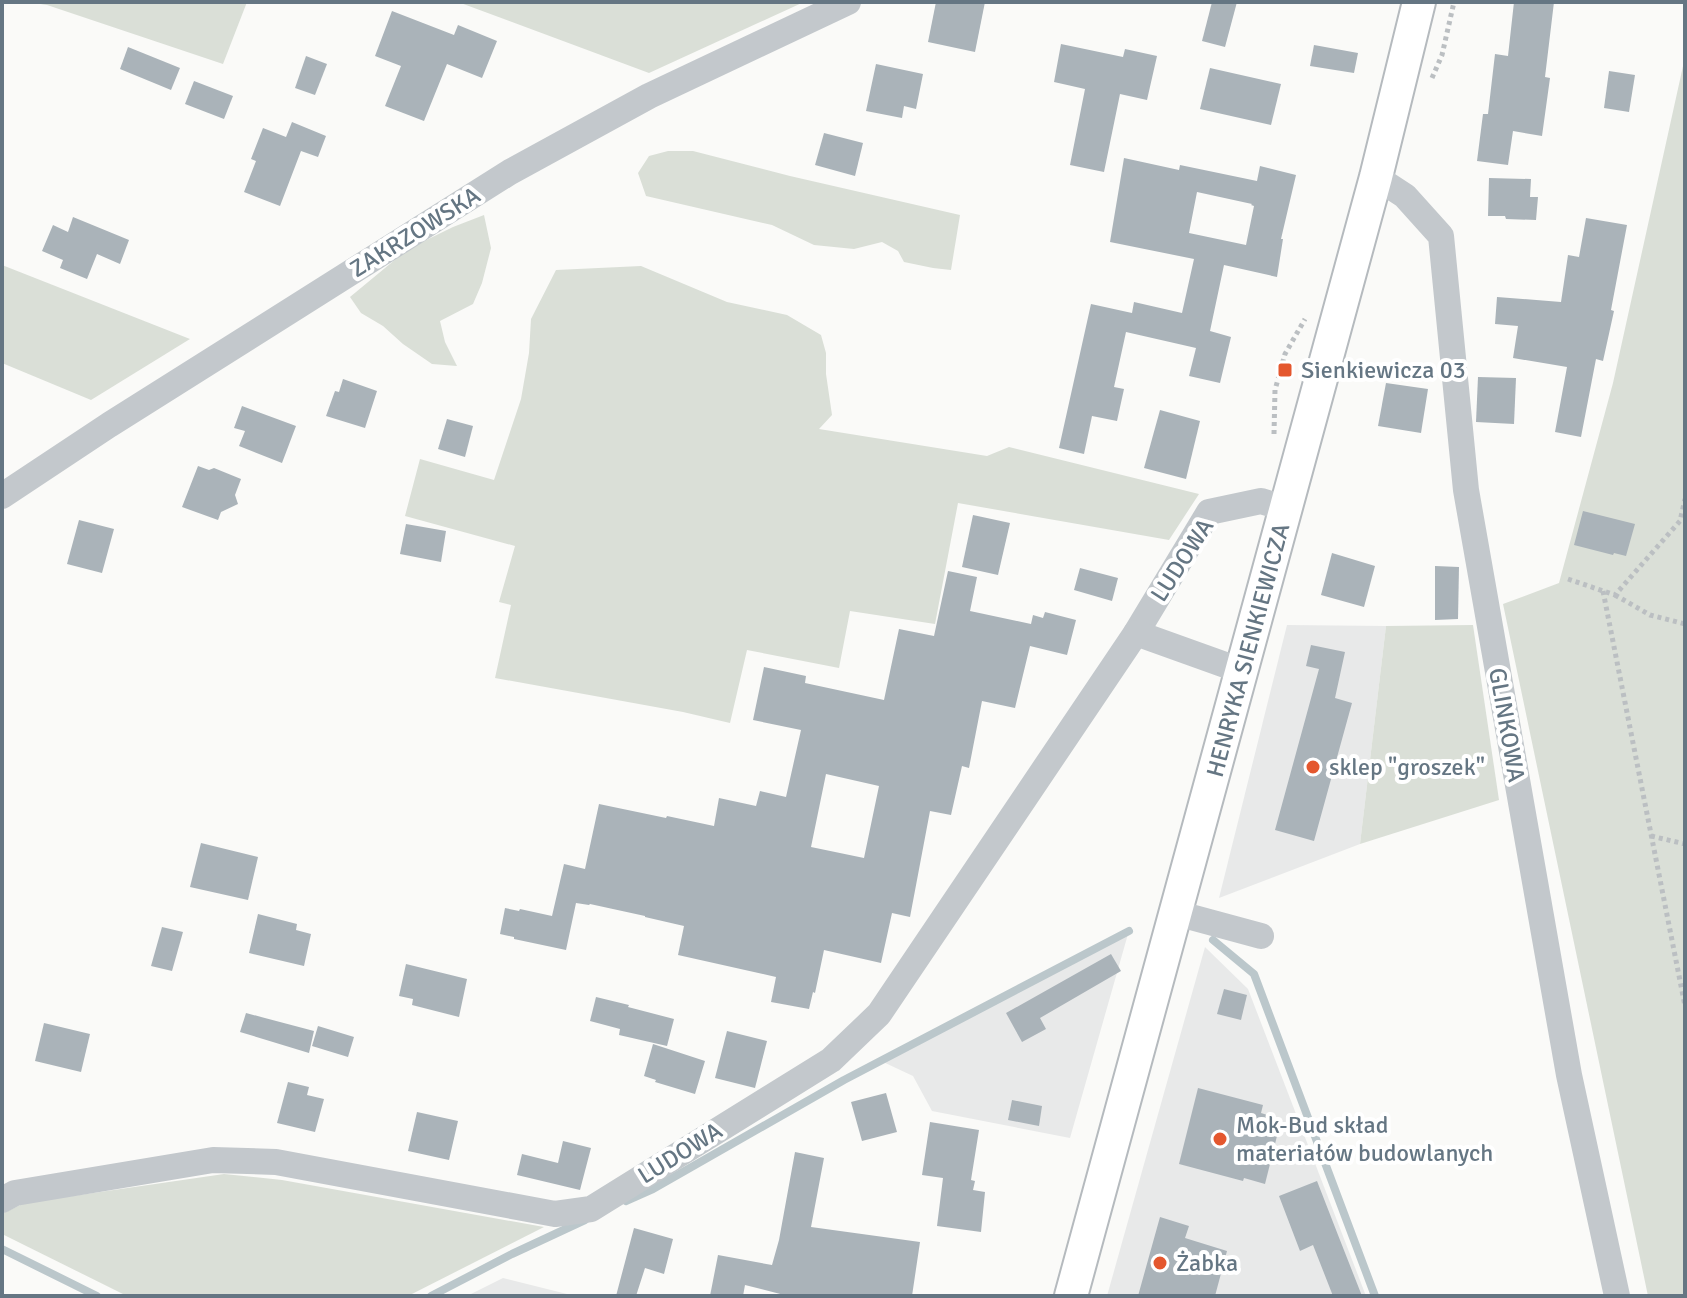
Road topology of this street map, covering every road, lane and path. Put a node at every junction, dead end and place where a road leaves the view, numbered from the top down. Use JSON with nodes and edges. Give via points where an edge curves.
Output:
{"nodes":[{"id":1,"x":848,"y":2,"type":"edge"},
{"id":2,"x":1419,"y":2,"type":"edge"},
{"id":3,"x":1376,"y":177,"type":"junction"},
{"id":4,"x":2,"y":496,"type":"edge"},
{"id":5,"x":1685,"y":499,"type":"edge"},
{"id":6,"x":1287,"y":509,"type":"junction"},
{"id":7,"x":1568,"y":579,"type":"dead end"},
{"id":8,"x":1603,"y":591,"type":"junction"},
{"id":9,"x":1615,"y":595,"type":"junction"},
{"id":10,"x":1685,"y":624,"type":"edge"},
{"id":11,"x":1136,"y":633,"type":"junction"},
{"id":12,"x":1242,"y":671,"type":"junction"},
{"id":13,"x":1651,"y":836,"type":"junction"},
{"id":14,"x":1685,"y":844,"type":"edge"},
{"id":15,"x":1176,"y":913,"type":"junction"},
{"id":16,"x":1261,"y":936,"type":"dead end"},
{"id":17,"x":1685,"y":1006,"type":"edge"},
{"id":18,"x":2,"y":1200,"type":"edge"},
{"id":19,"x":1071,"y":1296,"type":"edge"},
{"id":20,"x":1617,"y":1296,"type":"edge"}],
"edges":[{"from":1,"to":4,"type":"street","name":"ZAKRZOWSKA","via":[[649,96],[510,172]]},
{"from":2,"to":3,"type":"main road","name":"HENRYKA SIENKIEWICZA"},
{"from":3,"to":6,"type":"main road","name":"HENRYKA SIENKIEWICZA"},
{"from":3,"to":20,"type":"street","name":"GLINKOWA","via":[[1405,196],[1441,236],[1466,490],[1569,1075]]},
{"from":5,"to":9,"type":"path","via":[[1680,521]]},
{"from":6,"to":11,"type":"street","name":"LUDOWA","via":[[1261,501],[1209,512]]},
{"from":6,"to":12,"type":"main road","name":"HENRYKA SIENKIEWICZA"},
{"from":7,"to":8,"type":"path"},
{"from":8,"to":9,"type":"path"},
{"from":8,"to":13,"type":"path"},
{"from":9,"to":10,"type":"path","via":[[1650,615]]},
{"from":11,"to":12,"type":"street","name":"LUDOWA"},
{"from":11,"to":18,"type":"street","name":"LUDOWA","via":[[879,1014],[831,1060],[591,1209],[555,1214],[276,1162],[213,1160],[15,1193]]},
{"from":12,"to":15,"type":"main road","name":"HENRYKA SIENKIEWICZA"},
{"from":13,"to":14,"type":"path"},
{"from":13,"to":17,"type":"path"},
{"from":15,"to":16,"type":"street"},
{"from":15,"to":19,"type":"main road","name":"HENRYKA SIENKIEWICZA"}]}
